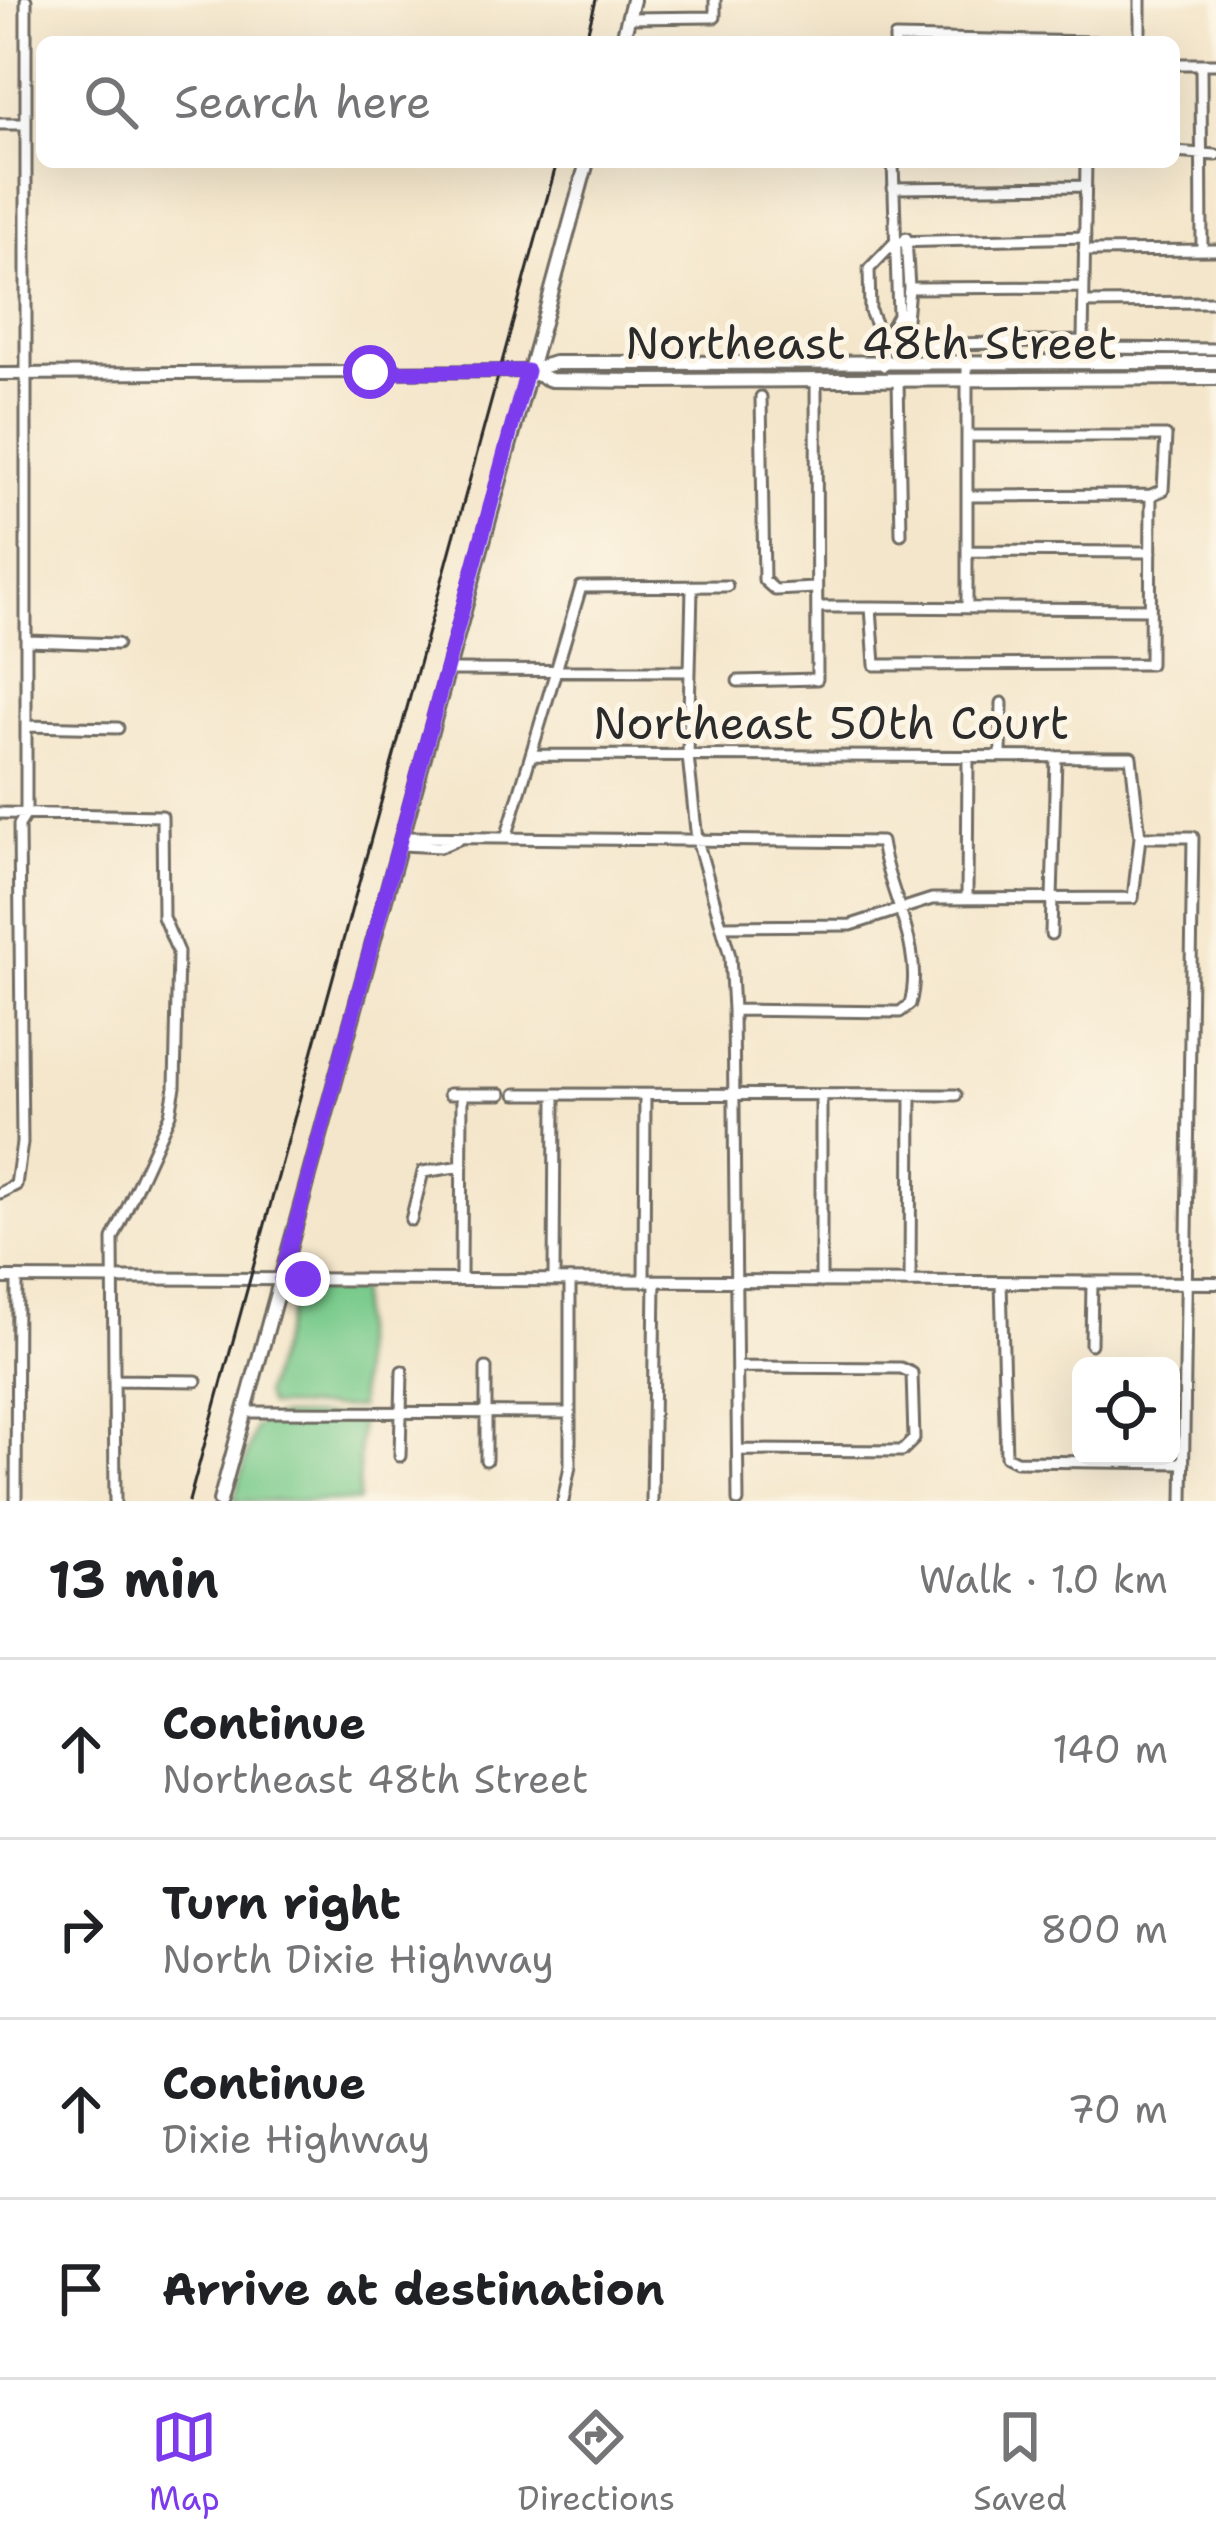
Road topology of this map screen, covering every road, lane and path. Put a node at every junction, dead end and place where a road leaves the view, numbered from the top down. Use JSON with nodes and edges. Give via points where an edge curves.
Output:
{"nodes":[{"id":1,"x":26,"y":0,"type":"edge"},
{"id":2,"x":633,"y":0,"type":"edge"},
{"id":3,"x":715,"y":0,"type":"edge"},
{"id":4,"x":1140,"y":0,"type":"edge"},
{"id":5,"x":628,"y":18,"type":"junction"},
{"id":6,"x":1140,"y":31,"type":"dead end"},
{"id":7,"x":624,"y":36,"type":"edge"},
{"id":8,"x":1180,"y":64,"type":"edge"},
{"id":9,"x":1201,"y":64,"type":"junction"},
{"id":10,"x":1216,"y":64,"type":"edge"},
{"id":11,"x":1201,"y":94,"type":"junction"},
{"id":12,"x":1216,"y":94,"type":"edge"},
{"id":13,"x":1202,"y":122,"type":"junction"},
{"id":14,"x":1216,"y":122,"type":"edge"},
{"id":15,"x":0,"y":124,"type":"edge"},
{"id":16,"x":25,"y":124,"type":"junction"},
{"id":17,"x":1180,"y":150,"type":"edge"},
{"id":18,"x":1202,"y":155,"type":"junction"},
{"id":19,"x":1216,"y":155,"type":"edge"},
{"id":20,"x":585,"y":168,"type":"edge"},
{"id":21,"x":893,"y":168,"type":"edge"},
{"id":22,"x":1086,"y":168,"type":"edge"},
{"id":23,"x":1085,"y":185,"type":"junction"},
{"id":24,"x":893,"y":188,"type":"junction"},
{"id":25,"x":1216,"y":190,"type":"edge"},
{"id":26,"x":1202,"y":191,"type":"junction"},
{"id":27,"x":1084,"y":237,"type":"junction"},
{"id":28,"x":900,"y":240,"type":"junction"},
{"id":29,"x":1202,"y":250,"type":"junction"},
{"id":30,"x":1216,"y":250,"type":"edge"},
{"id":31,"x":1084,"y":251,"type":"junction"},
{"id":32,"x":1084,"y":287,"type":"junction"},
{"id":33,"x":909,"y":288,"type":"junction"},
{"id":34,"x":1216,"y":302,"type":"edge"},
{"id":35,"x":1084,"y":303,"type":"junction"},
{"id":36,"x":1083,"y":341,"type":"junction"},
{"id":37,"x":883,"y":342,"type":"junction"},
{"id":38,"x":1216,"y":349,"type":"edge"},
{"id":39,"x":1216,"y":362,"type":"edge"},
{"id":40,"x":884,"y":366,"type":"junction"},
{"id":41,"x":527,"y":371,"type":"junction"},
{"id":42,"x":967,"y":372,"type":"junction"},
{"id":43,"x":0,"y":374,"type":"edge"},
{"id":44,"x":26,"y":374,"type":"junction"},
{"id":45,"x":1216,"y":378,"type":"edge"},
{"id":46,"x":898,"y":380,"type":"junction"},
{"id":47,"x":796,"y":381,"type":"junction"},
{"id":48,"x":816,"y":381,"type":"junction"},
{"id":49,"x":761,"y":397,"type":"dead end"},
{"id":50,"x":969,"y":436,"type":"junction"},
{"id":51,"x":1151,"y":495,"type":"junction"},
{"id":52,"x":970,"y":496,"type":"junction"},
{"id":53,"x":901,"y":534,"type":"dead end"},
{"id":54,"x":968,"y":551,"type":"junction"},
{"id":55,"x":1151,"y":552,"type":"junction"},
{"id":56,"x":727,"y":586,"type":"dead end"},
{"id":57,"x":692,"y":588,"type":"junction"},
{"id":58,"x":814,"y":589,"type":"junction"},
{"id":59,"x":967,"y":606,"type":"junction"},
{"id":60,"x":872,"y":607,"type":"junction"},
{"id":61,"x":818,"y":608,"type":"junction"},
{"id":62,"x":1150,"y":609,"type":"junction"},
{"id":63,"x":27,"y":641,"type":"junction"},
{"id":64,"x":117,"y":644,"type":"dead end"},
{"id":65,"x":450,"y":670,"type":"junction"},
{"id":66,"x":554,"y":670,"type":"junction"},
{"id":67,"x":690,"y":670,"type":"junction"},
{"id":68,"x":738,"y":681,"type":"dead end"},
{"id":69,"x":1002,"y":704,"type":"dead end"},
{"id":70,"x":26,"y":726,"type":"junction"},
{"id":71,"x":118,"y":728,"type":"dead end"},
{"id":72,"x":531,"y":755,"type":"junction"},
{"id":73,"x":1001,"y":755,"type":"junction"},
{"id":74,"x":688,"y":756,"type":"junction"},
{"id":75,"x":968,"y":757,"type":"junction"},
{"id":76,"x":1056,"y":757,"type":"junction"},
{"id":77,"x":0,"y":813,"type":"edge"},
{"id":78,"x":26,"y":814,"type":"junction"},
{"id":79,"x":1140,"y":837,"type":"junction"},
{"id":80,"x":506,"y":838,"type":"junction"},
{"id":81,"x":698,"y":840,"type":"junction"},
{"id":82,"x":403,"y":841,"type":"junction"},
{"id":83,"x":968,"y":897,"type":"junction"},
{"id":84,"x":1051,"y":899,"type":"junction"},
{"id":85,"x":899,"y":910,"type":"junction"},
{"id":86,"x":723,"y":926,"type":"junction"},
{"id":87,"x":1051,"y":934,"type":"dead end"},
{"id":88,"x":733,"y":1010,"type":"junction"},
{"id":89,"x":448,"y":1094,"type":"dead end"},
{"id":90,"x":501,"y":1094,"type":"dead end"},
{"id":91,"x":516,"y":1094,"type":"dead end"},
{"id":92,"x":463,"y":1095,"type":"junction"},
{"id":93,"x":555,"y":1095,"type":"junction"},
{"id":94,"x":733,"y":1095,"type":"junction"},
{"id":95,"x":911,"y":1095,"type":"junction"},
{"id":96,"x":956,"y":1095,"type":"dead end"},
{"id":97,"x":645,"y":1096,"type":"junction"},
{"id":98,"x":821,"y":1096,"type":"junction"},
{"id":99,"x":462,"y":1166,"type":"junction"},
{"id":100,"x":0,"y":1193,"type":"edge"},
{"id":101,"x":411,"y":1220,"type":"dead end"},
{"id":102,"x":0,"y":1278,"type":"edge"},
{"id":103,"x":17,"y":1278,"type":"junction"},
{"id":104,"x":110,"y":1279,"type":"junction"},
{"id":105,"x":281,"y":1279,"type":"junction"},
{"id":106,"x":461,"y":1280,"type":"junction"},
{"id":107,"x":554,"y":1280,"type":"junction"},
{"id":108,"x":570,"y":1280,"type":"junction"},
{"id":109,"x":650,"y":1281,"type":"junction"},
{"id":110,"x":735,"y":1282,"type":"junction"},
{"id":111,"x":821,"y":1282,"type":"junction"},
{"id":112,"x":910,"y":1282,"type":"junction"},
{"id":113,"x":1001,"y":1282,"type":"junction"},
{"id":114,"x":1091,"y":1283,"type":"junction"},
{"id":115,"x":1184,"y":1283,"type":"junction"},
{"id":116,"x":1216,"y":1283,"type":"edge"},
{"id":117,"x":1091,"y":1344,"type":"dead end"},
{"id":118,"x":740,"y":1367,"type":"junction"},
{"id":119,"x":486,"y":1368,"type":"dead end"},
{"id":120,"x":402,"y":1370,"type":"dead end"},
{"id":121,"x":115,"y":1380,"type":"junction"},
{"id":122,"x":196,"y":1381,"type":"dead end"},
{"id":123,"x":244,"y":1412,"type":"junction"},
{"id":124,"x":401,"y":1412,"type":"junction"},
{"id":125,"x":486,"y":1412,"type":"junction"},
{"id":126,"x":570,"y":1412,"type":"junction"},
{"id":127,"x":740,"y":1450,"type":"junction"},
{"id":128,"x":400,"y":1456,"type":"dead end"},
{"id":129,"x":486,"y":1460,"type":"dead end"},
{"id":130,"x":1072,"y":1460,"type":"edge"},
{"id":131,"x":1180,"y":1462,"type":"edge"},
{"id":132,"x":1184,"y":1462,"type":"junction"},
{"id":133,"x":16,"y":1501,"type":"edge"},
{"id":134,"x":115,"y":1501,"type":"edge"},
{"id":135,"x":220,"y":1501,"type":"edge"},
{"id":136,"x":563,"y":1501,"type":"edge"},
{"id":137,"x":652,"y":1501,"type":"edge"},
{"id":138,"x":738,"y":1501,"type":"edge"},
{"id":139,"x":1183,"y":1501,"type":"edge"}],
"edges":[{"from":1,"to":16,"type":"street"},
{"from":2,"to":5,"type":"main road"},
{"from":3,"to":5,"type":"street","via":[[715,16]]},
{"from":4,"to":6,"type":"street"},
{"from":5,"to":7,"type":"main road"},
{"from":8,"to":9,"type":"street"},
{"from":9,"to":10,"type":"street"},
{"from":9,"to":11,"type":"street"},
{"from":11,"to":12,"type":"street"},
{"from":11,"to":13,"type":"street"},
{"from":13,"to":14,"type":"street"},
{"from":13,"to":18,"type":"street"},
{"from":15,"to":16,"type":"street"},
{"from":16,"to":44,"type":"street"},
{"from":17,"to":18,"type":"street"},
{"from":18,"to":19,"type":"street"},
{"from":18,"to":26,"type":"street"},
{"from":20,"to":41,"type":"main road"},
{"from":21,"to":24,"type":"street"},
{"from":22,"to":23,"type":"street"},
{"from":23,"to":24,"type":"street"},
{"from":23,"to":27,"type":"street"},
{"from":24,"to":28,"type":"street"},
{"from":25,"to":26,"type":"street"},
{"from":26,"to":29,"type":"street"},
{"from":27,"to":28,"type":"street"},
{"from":27,"to":31,"type":"street"},
{"from":28,"to":33,"type":"street"},
{"from":28,"to":37,"type":"street","via":[[898,315]]},
{"from":28,"to":37,"type":"street","via":[[868,269],[870,311]]},
{"from":29,"to":30,"type":"street"},
{"from":29,"to":31,"type":"street"},
{"from":31,"to":32,"type":"street"},
{"from":32,"to":33,"type":"street"},
{"from":32,"to":35,"type":"street"},
{"from":33,"to":36,"type":"street","via":[[904,339],[912,345]]},
{"from":34,"to":35,"type":"street"},
{"from":35,"to":36,"type":"street"},
{"from":36,"to":38,"type":"street","via":[[1095,348]]},
{"from":37,"to":40,"type":"street"},
{"from":39,"to":42,"type":"main road","name":"Northeast 48th Street"},
{"from":40,"to":41,"type":"main road","name":"Northeast 48th Street","via":[[554,363]]},
{"from":40,"to":42,"type":"main road","name":"Northeast 48th Street"},
{"from":40,"to":47,"type":"main road","via":[[873,376]]},
{"from":41,"to":44,"type":"street","name":"Northeast 48th Street"},
{"from":41,"to":47,"type":"main road","name":"Northeast 48th Street","via":[[550,380]]},
{"from":41,"to":65,"type":"main road"},
{"from":42,"to":45,"type":"main road","name":"Northeast 48th Street"},
{"from":42,"to":46,"type":"main road","name":"Northeast 48th Street"},
{"from":42,"to":50,"type":"street"},
{"from":43,"to":44,"type":"street","name":"Northeast 48th Street"},
{"from":44,"to":63,"type":"street"},
{"from":46,"to":48,"type":"main road","name":"Northeast 48th Street"},
{"from":46,"to":53,"type":"street"},
{"from":47,"to":48,"type":"main road","name":"Northeast 48th Street"},
{"from":48,"to":58,"type":"street"},
{"from":49,"to":58,"type":"street","via":[[764,580],[775,590]]},
{"from":50,"to":51,"type":"street","via":[[1166,436],[1166,482]]},
{"from":50,"to":52,"type":"street"},
{"from":51,"to":52,"type":"street"},
{"from":51,"to":55,"type":"street"},
{"from":52,"to":54,"type":"street"},
{"from":54,"to":55,"type":"street"},
{"from":54,"to":59,"type":"street"},
{"from":55,"to":62,"type":"street"},
{"from":56,"to":57,"type":"street"},
{"from":57,"to":66,"type":"street","via":[[581,587]]},
{"from":57,"to":67,"type":"street"},
{"from":58,"to":61,"type":"street"},
{"from":59,"to":60,"type":"street"},
{"from":59,"to":62,"type":"street"},
{"from":60,"to":61,"type":"street"},
{"from":60,"to":62,"type":"street","via":[[874,665],[1150,664]]},
{"from":61,"to":68,"type":"street","via":[[817,679]]},
{"from":63,"to":64,"type":"street"},
{"from":63,"to":70,"type":"street"},
{"from":65,"to":66,"type":"street"},
{"from":65,"to":82,"type":"main road"},
{"from":66,"to":67,"type":"street"},
{"from":66,"to":72,"type":"street"},
{"from":67,"to":74,"type":"street"},
{"from":69,"to":73,"type":"street"},
{"from":70,"to":71,"type":"street"},
{"from":70,"to":78,"type":"street"},
{"from":72,"to":74,"type":"street","name":"Northeast 50th Court"},
{"from":72,"to":80,"type":"street"},
{"from":73,"to":75,"type":"street","name":"Northeast 50th Court"},
{"from":73,"to":76,"type":"street","name":"Northeast 50th Court"},
{"from":74,"to":75,"type":"street","name":"Northeast 50th Court"},
{"from":74,"to":81,"type":"street"},
{"from":75,"to":83,"type":"street"},
{"from":76,"to":79,"type":"street","name":"Northeast 50th Court","via":[[1131,757]]},
{"from":76,"to":84,"type":"street"},
{"from":77,"to":78,"type":"street"},
{"from":78,"to":100,"type":"street","via":[[19,825],[22,1143],[16,1184]]},
{"from":78,"to":104,"type":"street","via":[[162,816],[164,917],[178,952],[175,1087],[117,1225]]},
{"from":79,"to":84,"type":"street","via":[[1133,898]]},
{"from":79,"to":115,"type":"street","via":[[1193,837]]},
{"from":80,"to":81,"type":"street"},
{"from":80,"to":82,"type":"street","via":[[461,838],[440,847]]},
{"from":81,"to":85,"type":"street","via":[[881,842]]},
{"from":81,"to":86,"type":"street"},
{"from":82,"to":105,"type":"main road"},
{"from":83,"to":84,"type":"street"},
{"from":83,"to":85,"type":"street"},
{"from":84,"to":87,"type":"street"},
{"from":85,"to":86,"type":"street","via":[[851,925]]},
{"from":85,"to":88,"type":"street","via":[[913,948],[913,995],[900,1012]]},
{"from":86,"to":88,"type":"street"},
{"from":88,"to":94,"type":"street"},
{"from":89,"to":92,"type":"street"},
{"from":90,"to":92,"type":"street"},
{"from":91,"to":93,"type":"street"},
{"from":92,"to":99,"type":"street"},
{"from":93,"to":97,"type":"street"},
{"from":93,"to":107,"type":"street"},
{"from":94,"to":97,"type":"street"},
{"from":94,"to":98,"type":"street"},
{"from":94,"to":110,"type":"street"},
{"from":95,"to":96,"type":"street"},
{"from":95,"to":98,"type":"street"},
{"from":95,"to":112,"type":"street"},
{"from":97,"to":109,"type":"street"},
{"from":98,"to":111,"type":"street"},
{"from":99,"to":101,"type":"street","via":[[423,1172]]},
{"from":99,"to":106,"type":"street"},
{"from":102,"to":103,"type":"street"},
{"from":103,"to":104,"type":"street"},
{"from":103,"to":133,"type":"street"},
{"from":104,"to":105,"type":"street"},
{"from":104,"to":121,"type":"street"},
{"from":105,"to":106,"type":"street"},
{"from":105,"to":123,"type":"main road"},
{"from":106,"to":107,"type":"street"},
{"from":107,"to":108,"type":"street"},
{"from":108,"to":109,"type":"street"},
{"from":108,"to":126,"type":"street"},
{"from":109,"to":110,"type":"street"},
{"from":109,"to":137,"type":"street"},
{"from":110,"to":111,"type":"street"},
{"from":110,"to":118,"type":"street"},
{"from":111,"to":112,"type":"street"},
{"from":112,"to":113,"type":"street"},
{"from":113,"to":114,"type":"street"},
{"from":113,"to":130,"type":"street","via":[[1006,1456]]},
{"from":114,"to":115,"type":"street"},
{"from":114,"to":117,"type":"street"},
{"from":115,"to":116,"type":"street"},
{"from":115,"to":132,"type":"street"},
{"from":118,"to":127,"type":"street"},
{"from":118,"to":127,"type":"street","via":[[912,1373],[910,1446],[902,1451]]},
{"from":119,"to":125,"type":"street"},
{"from":120,"to":124,"type":"street"},
{"from":121,"to":122,"type":"street"},
{"from":121,"to":134,"type":"street"},
{"from":123,"to":124,"type":"street"},
{"from":123,"to":135,"type":"main road"},
{"from":124,"to":125,"type":"street"},
{"from":124,"to":128,"type":"street"},
{"from":125,"to":126,"type":"street"},
{"from":125,"to":129,"type":"street"},
{"from":126,"to":136,"type":"street"},
{"from":127,"to":138,"type":"street"},
{"from":131,"to":132,"type":"street"},
{"from":132,"to":139,"type":"street"}]}
